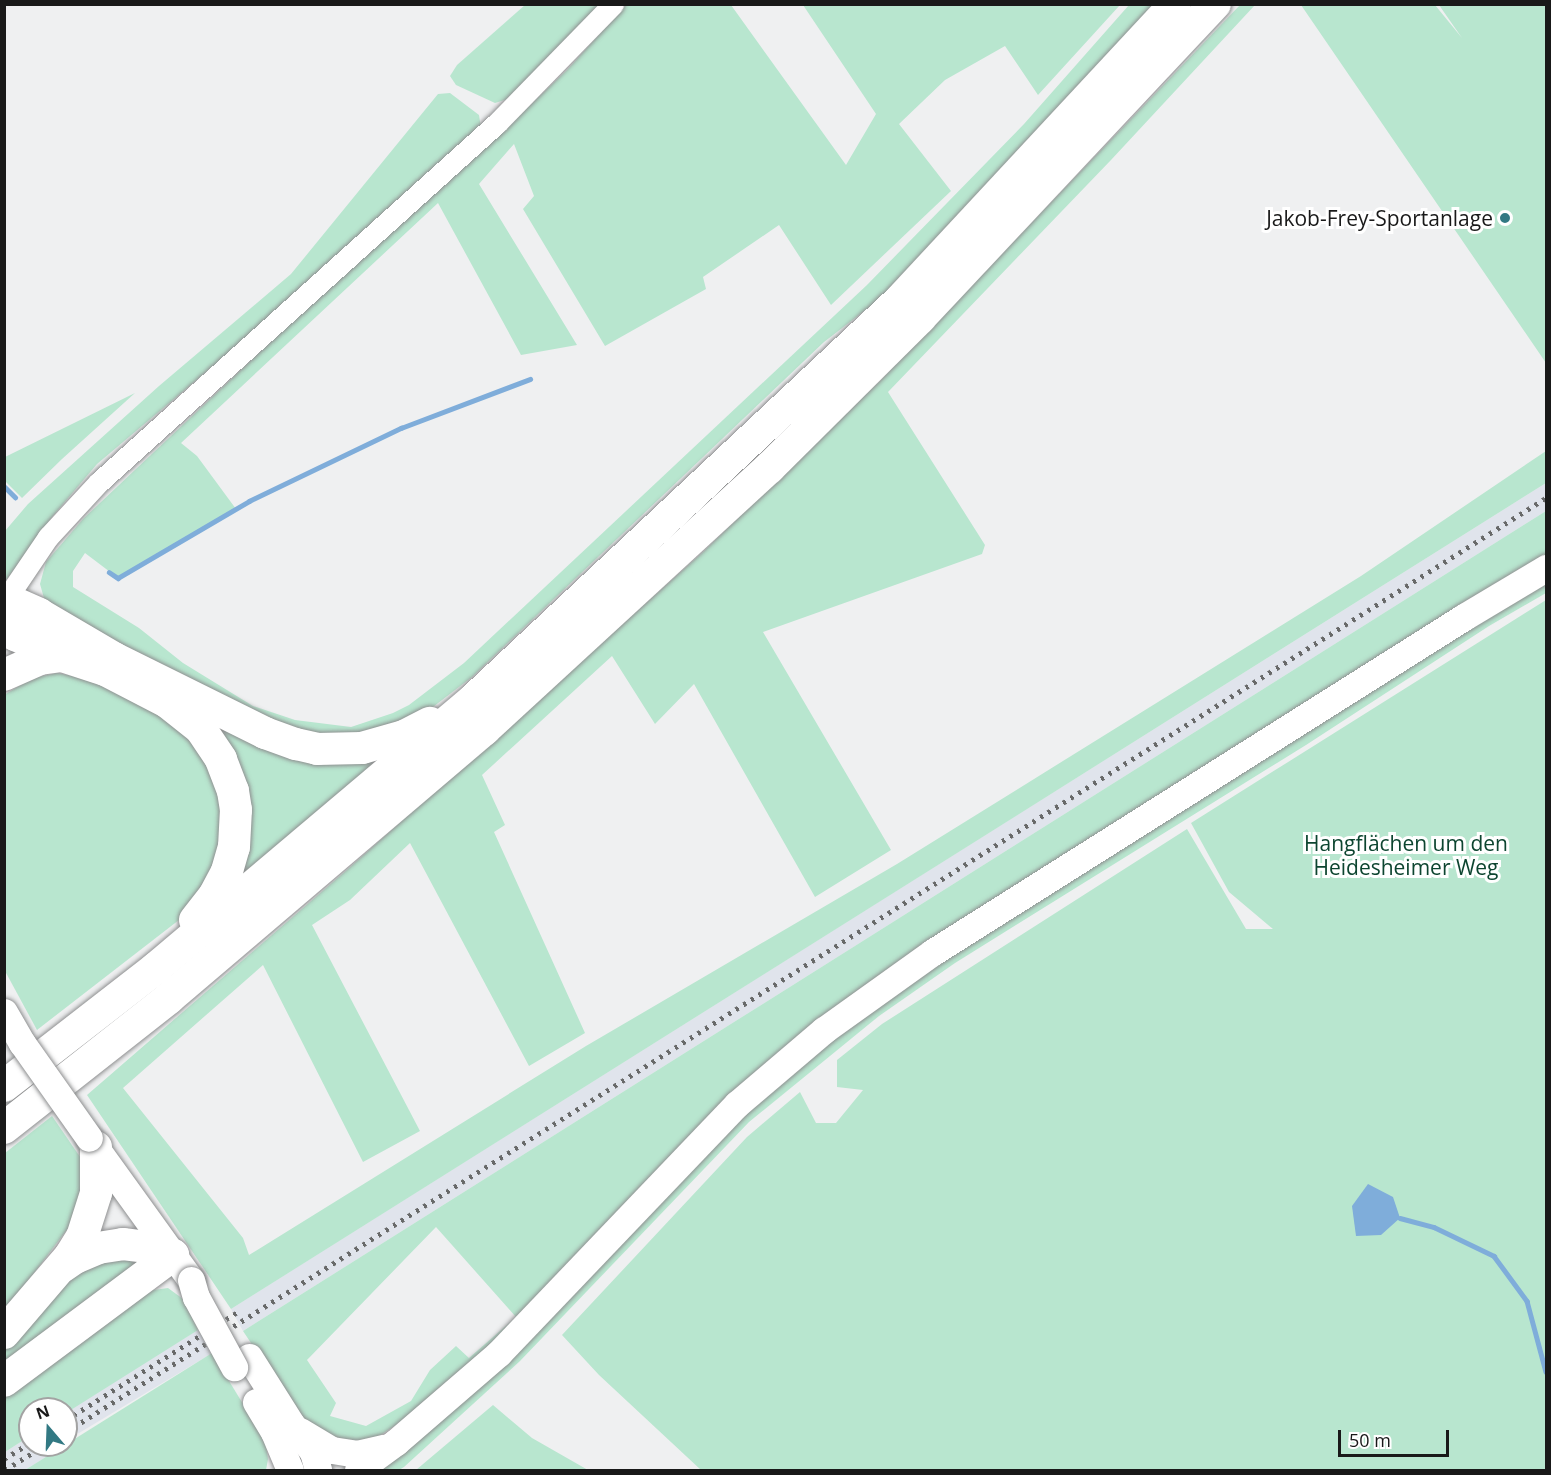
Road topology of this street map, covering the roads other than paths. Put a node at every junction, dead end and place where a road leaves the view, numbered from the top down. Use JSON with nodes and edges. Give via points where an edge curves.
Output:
{"nodes":[{"id":1,"x":613,"y":4,"type":"edge"},
{"id":2,"x":1175,"y":4,"type":"edge"},
{"id":3,"x":1215,"y":4,"type":"edge"},
{"id":4,"x":1546,"y":568,"type":"edge"},
{"id":5,"x":5,"y":601,"type":"edge"},
{"id":6,"x":62,"y":656,"type":"junction"},
{"id":7,"x":4,"y":675,"type":"edge"},
{"id":8,"x":473,"y":700,"type":"junction"},
{"id":9,"x":156,"y":968,"type":"junction"},
{"id":10,"x":4,"y":1012,"type":"edge"},
{"id":11,"x":4,"y":1086,"type":"edge"},
{"id":12,"x":4,"y":1128,"type":"edge"},
{"id":13,"x":93,"y":1143,"type":"junction"},
{"id":14,"x":172,"y":1255,"type":"junction"},
{"id":15,"x":55,"y":1273,"type":"junction"},
{"id":16,"x":4,"y":1333,"type":"edge"},
{"id":17,"x":4,"y":1381,"type":"edge"},
{"id":18,"x":283,"y":1428,"type":"junction"},
{"id":19,"x":396,"y":1442,"type":"junction"},
{"id":20,"x":275,"y":1470,"type":"edge"},
{"id":21,"x":290,"y":1470,"type":"edge"},
{"id":22,"x":318,"y":1470,"type":"edge"},
{"id":23,"x":358,"y":1470,"type":"edge"}],
"edges":[{"from":1,"to":5,"type":"street","via":[[498,123],[99,482],[48,537]]},
{"from":2,"to":8,"type":"highway","via":[[901,299]]},
{"from":3,"to":12,"type":"highway","via":[[920,318],[752,484],[484,730],[169,998]]},
{"from":4,"to":19,"type":"main road","via":[[933,952],[824,1030],[737,1104],[499,1353]]},
{"from":5,"to":6,"type":"highway","via":[[15,635]]},
{"from":5,"to":8,"type":"highway","via":[[39,614],[114,658],[265,733],[296,744],[343,750],[382,744]]},
{"from":6,"to":7,"type":"highway","via":[[40,659]]},
{"from":6,"to":9,"type":"highway","via":[[105,670],[185,714],[213,745],[228,773],[236,827],[227,871],[215,894]]},
{"from":8,"to":9,"type":"highway"},
{"from":9,"to":11,"type":"highway"},
{"from":10,"to":13,"type":"main road","bridge":true},
{"from":13,"to":14,"type":"main road"},
{"from":13,"to":15,"type":"highway","via":[[96,1193],[91,1216],[70,1256]]},
{"from":14,"to":15,"type":"highway","via":[[148,1246],[123,1244],[98,1248]]},
{"from":14,"to":17,"type":"highway"},
{"from":14,"to":18,"type":"main road","bridge":true},
{"from":15,"to":16,"type":"highway"},
{"from":18,"to":19,"type":"main road","via":[[332,1450],[357,1454],[377,1451]]},
{"from":18,"to":20,"type":"main road"},
{"from":18,"to":21,"type":"main road"},
{"from":18,"to":22,"type":"main road","via":[[313,1452]]},
{"from":19,"to":23,"type":"main road"}]}
